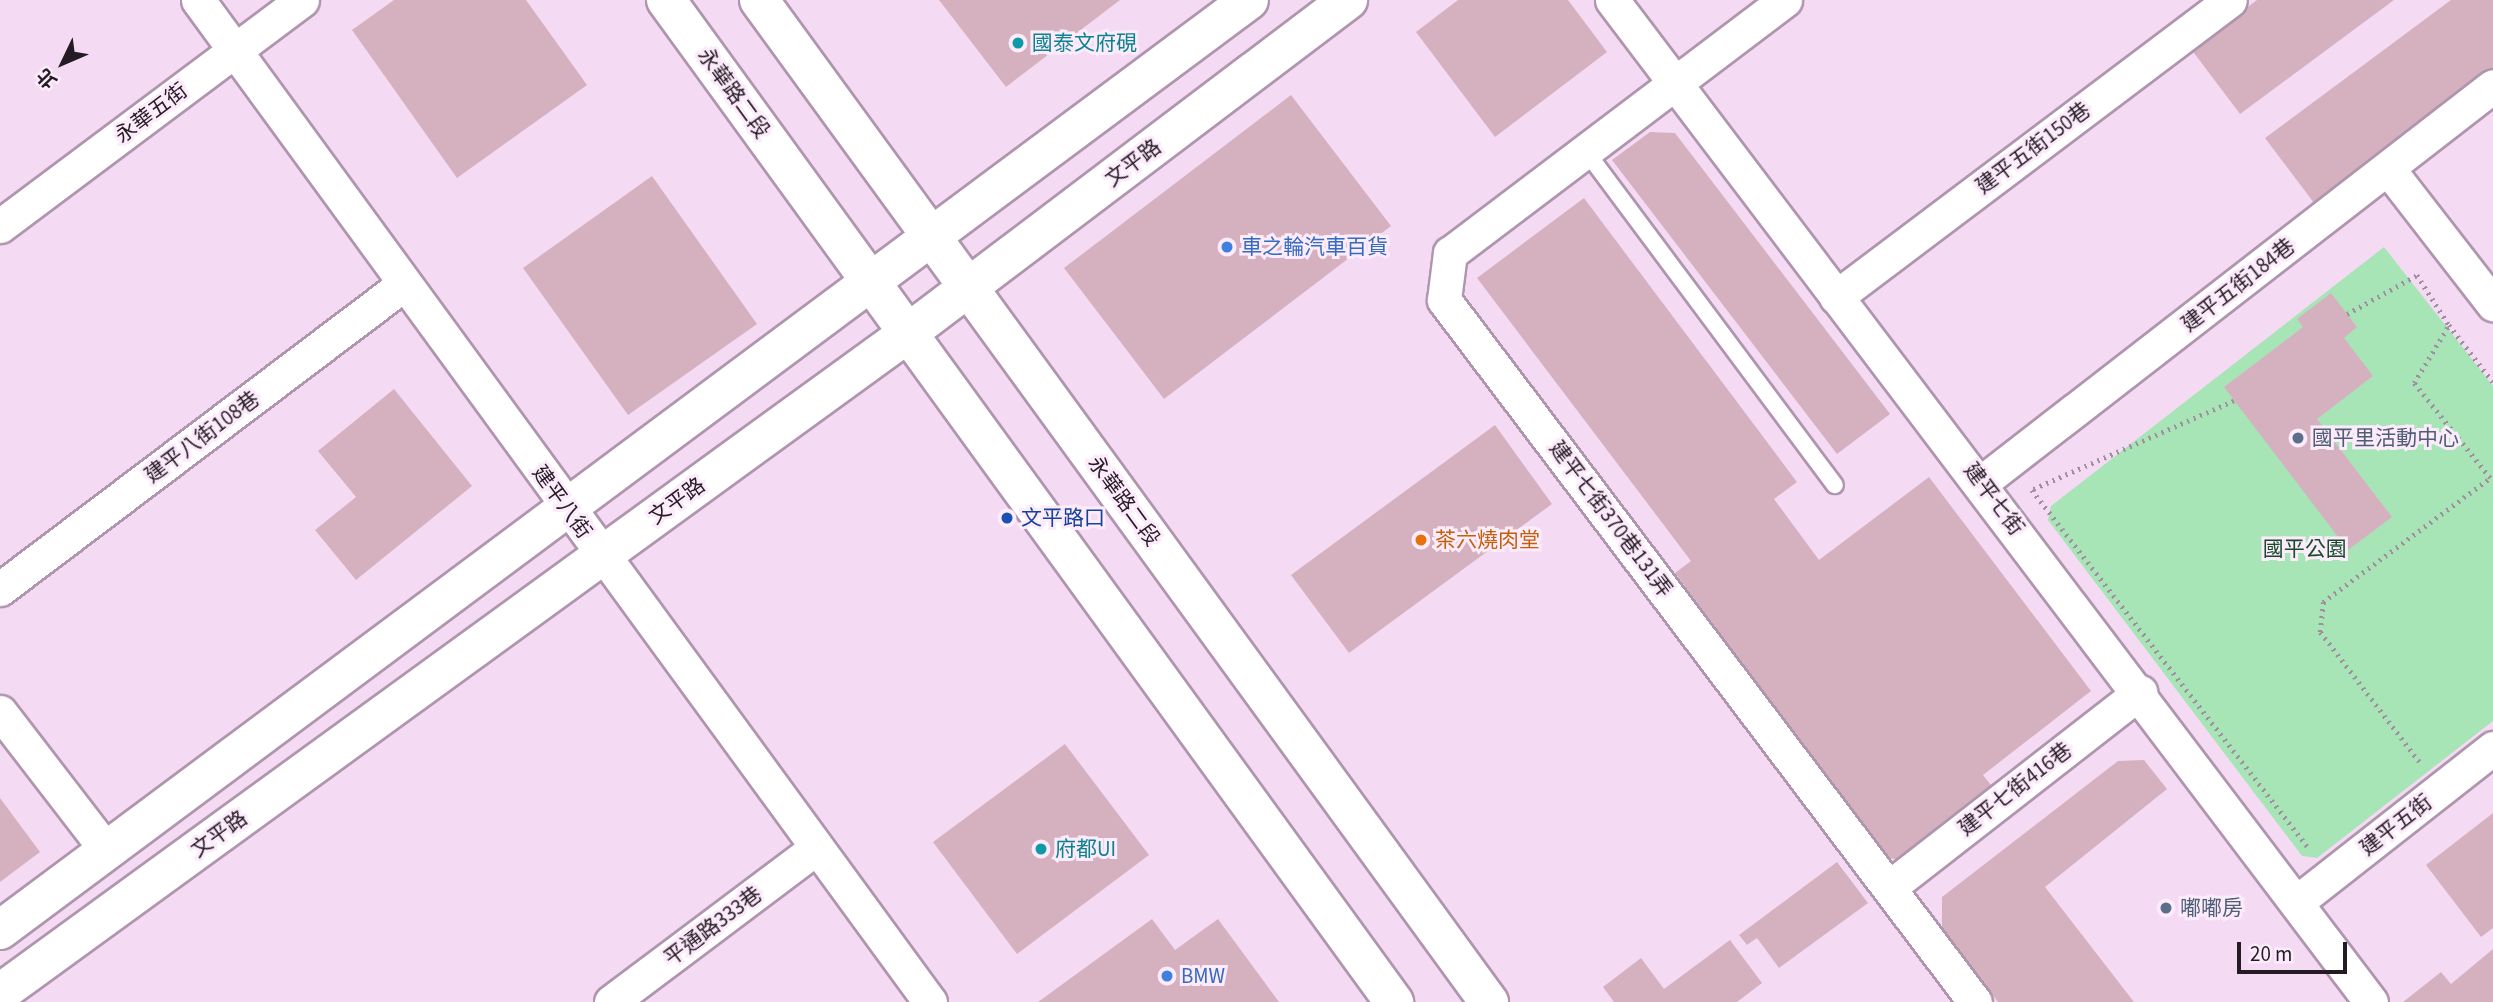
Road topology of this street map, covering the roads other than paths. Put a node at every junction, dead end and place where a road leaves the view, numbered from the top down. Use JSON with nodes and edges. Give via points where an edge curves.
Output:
{"nodes":[{"id":1,"x":198,"y":0,"type":"edge"},
{"id":2,"x":302,"y":0,"type":"edge"},
{"id":3,"x":666,"y":0,"type":"edge"},
{"id":4,"x":759,"y":0,"type":"edge"},
{"id":5,"x":1249,"y":0,"type":"edge"},
{"id":6,"x":1348,"y":0,"type":"edge"},
{"id":7,"x":1612,"y":0,"type":"edge"},
{"id":8,"x":1784,"y":0,"type":"edge"},
{"id":9,"x":2230,"y":0,"type":"edge"},
{"id":10,"x":235,"y":51,"type":"junction"},
{"id":11,"x":1674,"y":82,"type":"junction"},
{"id":12,"x":2493,"y":86,"type":"edge"},
{"id":13,"x":1585,"y":150,"type":"junction"},
{"id":14,"x":2389,"y":170,"type":"junction"},
{"id":15,"x":0,"y":226,"type":"edge"},
{"id":16,"x":931,"y":237,"type":"junction"},
{"id":17,"x":871,"y":281,"type":"junction"},
{"id":18,"x":404,"y":284,"type":"junction"},
{"id":19,"x":969,"y":287,"type":"junction"},
{"id":20,"x":1836,"y":297,"type":"junction"},
{"id":21,"x":2493,"y":304,"type":"edge"},
{"id":22,"x":908,"y":333,"type":"junction"},
{"id":23,"x":1982,"y":482,"type":"junction"},
{"id":24,"x":1835,"y":485,"type":"dead end"},
{"id":25,"x":566,"y":509,"type":"junction"},
{"id":26,"x":601,"y":556,"type":"junction"},
{"id":27,"x":0,"y":589,"type":"edge"},
{"id":28,"x":2140,"y":692,"type":"junction"},
{"id":29,"x":0,"y":712,"type":"edge"},
{"id":30,"x":2493,"y":748,"type":"edge"},
{"id":31,"x":815,"y":849,"type":"junction"},
{"id":32,"x":107,"y":850,"type":"junction"},
{"id":33,"x":1891,"y":886,"type":"junction"},
{"id":34,"x":2298,"y":901,"type":"junction"},
{"id":35,"x":0,"y":930,"type":"edge"},
{"id":36,"x":0,"y":993,"type":"edge"},
{"id":37,"x":611,"y":1002,"type":"edge"},
{"id":38,"x":930,"y":1002,"type":"edge"},
{"id":39,"x":1394,"y":1002,"type":"edge"},
{"id":40,"x":1489,"y":1002,"type":"edge"},
{"id":41,"x":1975,"y":1002,"type":"edge"},
{"id":42,"x":2371,"y":1002,"type":"edge"}],
"edges":[{"from":1,"to":10,"type":"street","name":"建平八街"},
{"from":2,"to":10,"type":"street","name":"永華五街"},
{"from":3,"to":17,"type":"street","name":"永華路二段"},
{"from":4,"to":16,"type":"street","name":"永華路二段"},
{"from":5,"to":16,"type":"street"},
{"from":6,"to":19,"type":"street","name":"文平路"},
{"from":7,"to":11,"type":"street","name":"建平七街"},
{"from":8,"to":11,"type":"street","name":"建平七街370巷131弄"},
{"from":9,"to":20,"type":"street","name":"建平五街150巷"},
{"from":10,"to":15,"type":"street","name":"永華五街"},
{"from":10,"to":18,"type":"street","name":"建平八街"},
{"from":11,"to":13,"type":"street","name":"建平七街370巷131弄"},
{"from":11,"to":20,"type":"street","name":"建平七街"},
{"from":12,"to":14,"type":"street","name":"建平五街184巷"},
{"from":13,"to":24,"type":"lane"},
{"from":13,"to":33,"type":"street","name":"建平七街370巷131弄","via":[[1450,253],[1444,300]]},
{"from":14,"to":21,"type":"street"},
{"from":14,"to":23,"type":"street","name":"建平五街184巷"},
{"from":16,"to":17,"type":"street"},
{"from":16,"to":19,"type":"street","name":"永華路二段"},
{"from":17,"to":22,"type":"street","name":"永華路二段"},
{"from":17,"to":25,"type":"street"},
{"from":18,"to":25,"type":"street","name":"建平八街"},
{"from":18,"to":27,"type":"street","name":"建平八街108巷"},
{"from":19,"to":22,"type":"street","name":"文平路"},
{"from":19,"to":40,"type":"street","name":"永華路二段"},
{"from":20,"to":23,"type":"street","name":"建平七街"},
{"from":22,"to":26,"type":"street","name":"文平路"},
{"from":22,"to":39,"type":"street","name":"永華路二段"},
{"from":23,"to":28,"type":"street","name":"建平七街"},
{"from":25,"to":26,"type":"street","name":"建平八街"},
{"from":25,"to":32,"type":"street"},
{"from":26,"to":31,"type":"street","name":"建平八街"},
{"from":26,"to":36,"type":"street","name":"文平路"},
{"from":28,"to":33,"type":"street","name":"建平七街416巷"},
{"from":28,"to":34,"type":"street","name":"建平七街"},
{"from":29,"to":32,"type":"street"},
{"from":30,"to":34,"type":"street","name":"建平五街"},
{"from":31,"to":37,"type":"street","name":"平通路333巷"},
{"from":31,"to":38,"type":"street","name":"建平八街"},
{"from":32,"to":35,"type":"street"},
{"from":33,"to":41,"type":"street","name":"建平七街370巷131弄"},
{"from":34,"to":42,"type":"street","name":"建平七街"}]}
